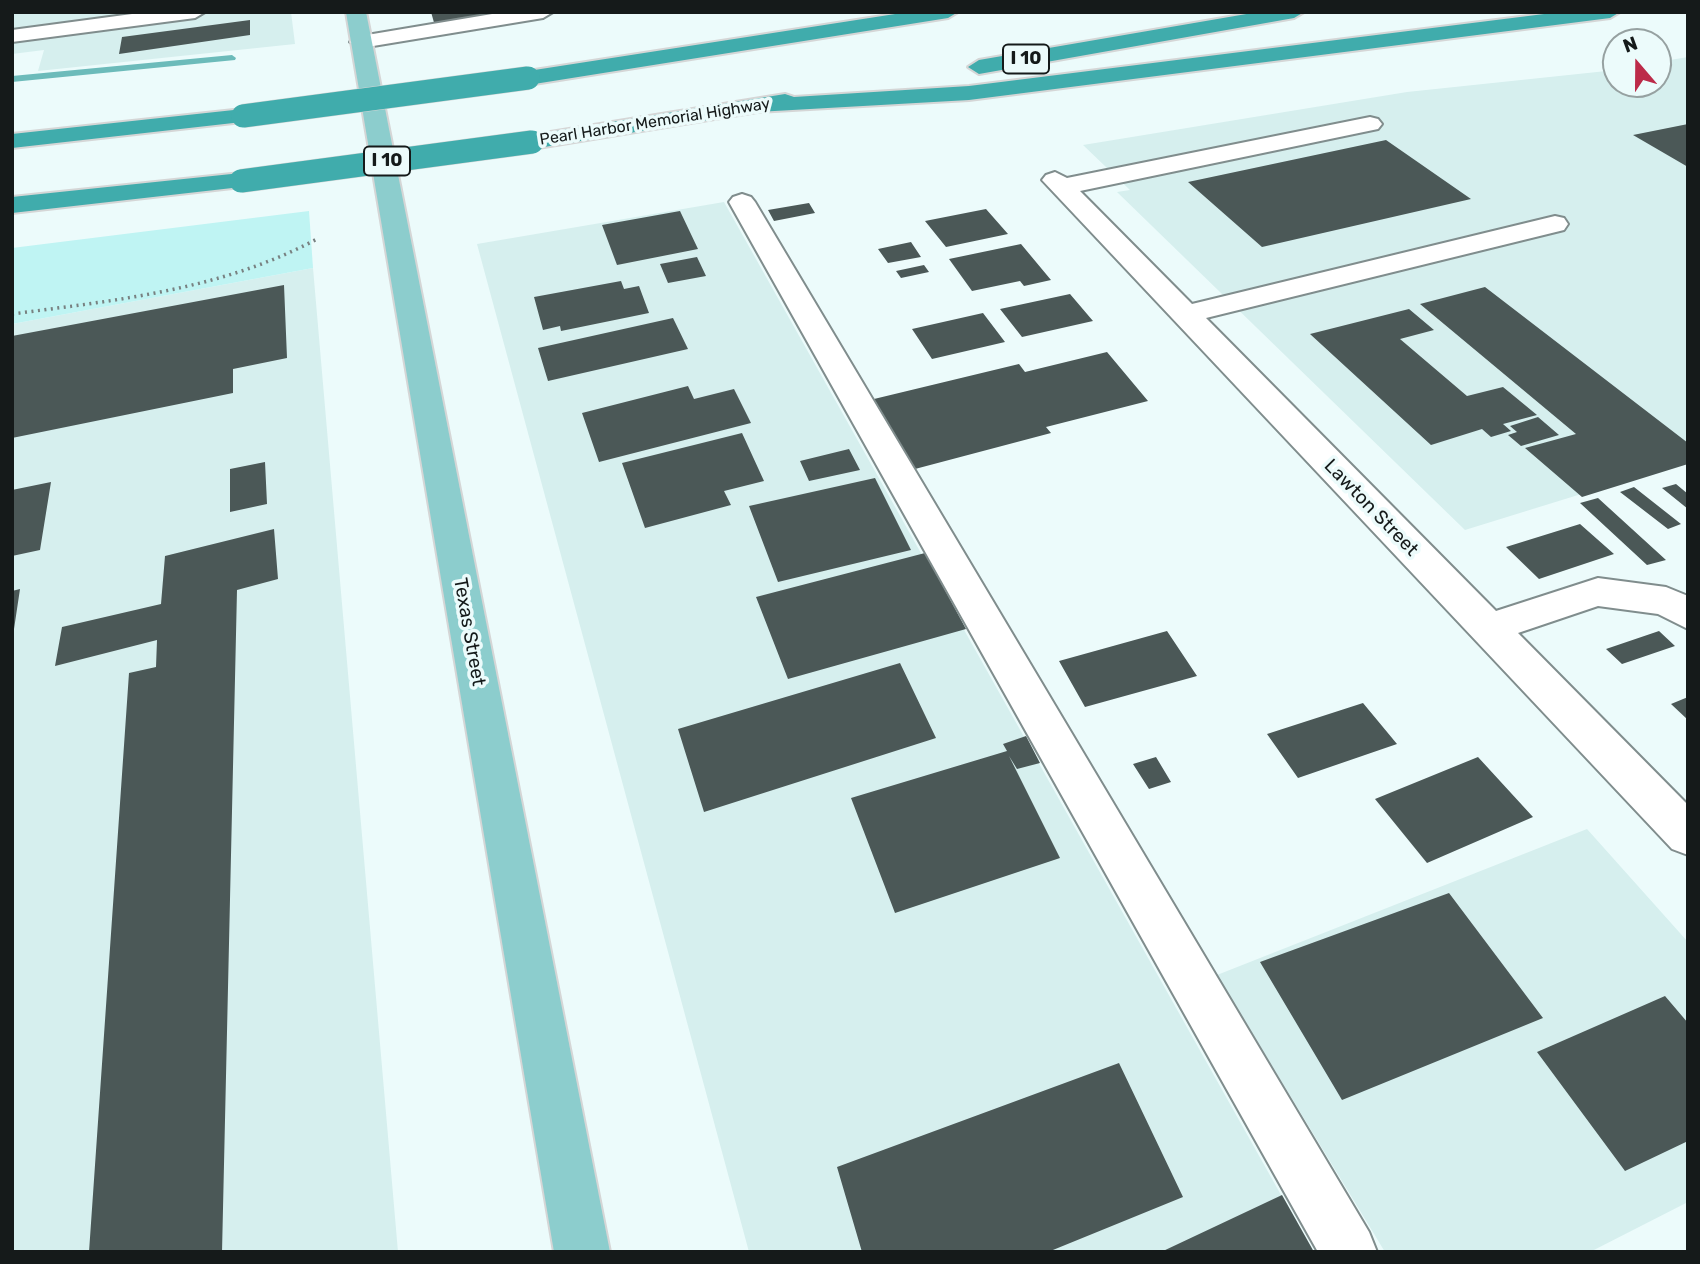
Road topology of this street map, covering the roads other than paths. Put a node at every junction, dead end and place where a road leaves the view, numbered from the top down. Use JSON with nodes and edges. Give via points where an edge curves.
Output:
{"nodes":[{"id":1,"x":195,"y":12,"type":"edge"},
{"id":2,"x":542,"y":12,"type":"edge"},
{"id":3,"x":948,"y":12,"type":"edge"},
{"id":4,"x":1294,"y":12,"type":"edge"},
{"id":5,"x":1610,"y":12,"type":"edge"},
{"id":6,"x":49,"y":22,"type":"edge"},
{"id":7,"x":358,"y":27,"type":"edge"},
{"id":8,"x":12,"y":36,"type":"edge"},
{"id":9,"x":759,"y":106,"type":"junction"},
{"id":10,"x":1370,"y":124,"type":"dead end"},
{"id":11,"x":12,"y":141,"type":"edge"},
{"id":12,"x":743,"y":202,"type":"dead end"},
{"id":13,"x":12,"y":205,"type":"edge"},
{"id":14,"x":1555,"y":224,"type":"dead end"},
{"id":15,"x":1185,"y":315,"type":"junction"},
{"id":16,"x":1680,"y":603,"type":"edge"},
{"id":17,"x":1488,"y":628,"type":"junction"},
{"id":18,"x":1688,"y":835,"type":"edge"},
{"id":19,"x":582,"y":1252,"type":"edge"},
{"id":20,"x":1349,"y":1252,"type":"edge"}],
"edges":[{"from":1,"to":6,"type":"street"},
{"from":2,"to":7,"type":"street"},
{"from":3,"to":11,"type":"highway","bridge":true,"via":[[528,78]]},
{"from":4,"to":9,"type":"highway","name":"Pearl Harbor Memorial Highway","number":"I 10"},
{"from":5,"to":9,"type":"highway","via":[[969,93]]},
{"from":6,"to":8,"type":"street"},
{"from":7,"to":19,"type":"main road","name":"Texas Street"},
{"from":9,"to":13,"type":"highway","name":"Pearl Harbor Memorial Highway","number":"I 10","bridge":true,"via":[[241,181]]},
{"from":10,"to":15,"type":"street","name":"Lawton Street","via":[[1058,184]]},
{"from":12,"to":20,"type":"street"},
{"from":14,"to":15,"type":"street"},
{"from":15,"to":17,"type":"street","name":"Lawton Street"},
{"from":16,"to":17,"type":"street","via":[[1598,592]]},
{"from":17,"to":18,"type":"street","name":"Lawton Street"}]}
